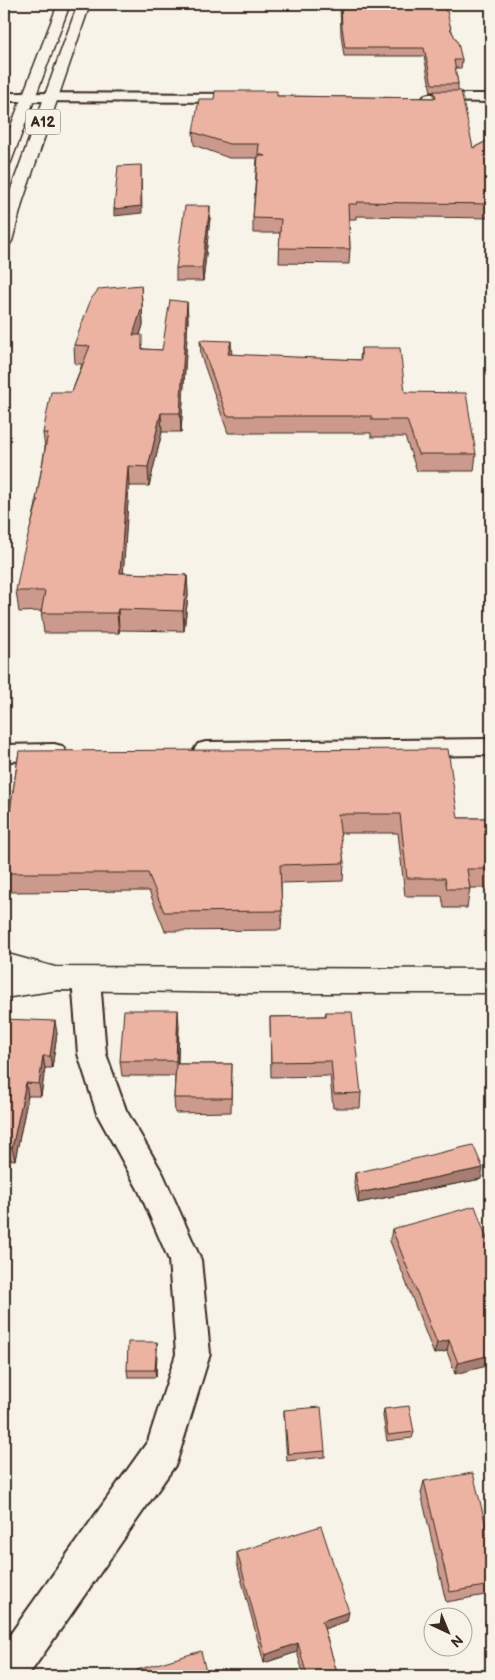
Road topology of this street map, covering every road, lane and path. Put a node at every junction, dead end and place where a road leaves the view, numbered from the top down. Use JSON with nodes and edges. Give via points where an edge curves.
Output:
{"nodes":[{"id":1,"x":64,"y":4,"type":"edge"},
{"id":2,"x":84,"y":4,"type":"edge"},
{"id":3,"x":4,"y":97,"type":"edge"},
{"id":4,"x":28,"y":97,"type":"junction"},
{"id":5,"x":52,"y":97,"type":"junction"},
{"id":6,"x":262,"y":98,"type":"edge"},
{"id":7,"x":421,"y":98,"type":"edge"},
{"id":8,"x":491,"y":98,"type":"edge"},
{"id":9,"x":4,"y":162,"type":"edge"},
{"id":10,"x":10,"y":200,"type":"edge"},
{"id":11,"x":4,"y":241,"type":"edge"},
{"id":12,"x":491,"y":747,"type":"edge"},
{"id":13,"x":183,"y":751,"type":"edge"},
{"id":14,"x":73,"y":752,"type":"edge"},
{"id":15,"x":4,"y":753,"type":"edge"},
{"id":16,"x":4,"y":965,"type":"edge"},
{"id":17,"x":72,"y":979,"type":"junction"},
{"id":18,"x":491,"y":981,"type":"edge"},
{"id":19,"x":4,"y":986,"type":"edge"},
{"id":20,"x":4,"y":1676,"type":"edge"}],
"edges":[{"from":1,"to":4,"type":"main road","number":"A12"},
{"from":2,"to":5,"type":"main road","number":"A12"},
{"from":3,"to":4,"type":"street"},
{"from":4,"to":5,"type":"street"},
{"from":4,"to":9,"type":"main road","number":"A12"},
{"from":5,"to":6,"type":"street"},
{"from":5,"to":10,"type":"main road","number":"A12"},
{"from":7,"to":8,"type":"street"},
{"from":10,"to":11,"type":"main road","number":"A12"},
{"from":12,"to":13,"type":"street"},
{"from":14,"to":15,"type":"street"},
{"from":16,"to":17,"type":"main road"},
{"from":17,"to":18,"type":"main road"},
{"from":17,"to":19,"type":"main road"},
{"from":17,"to":20,"type":"street","via":[[112,1114],[152,1184],[184,1260],[193,1354],[163,1451]]}]}
